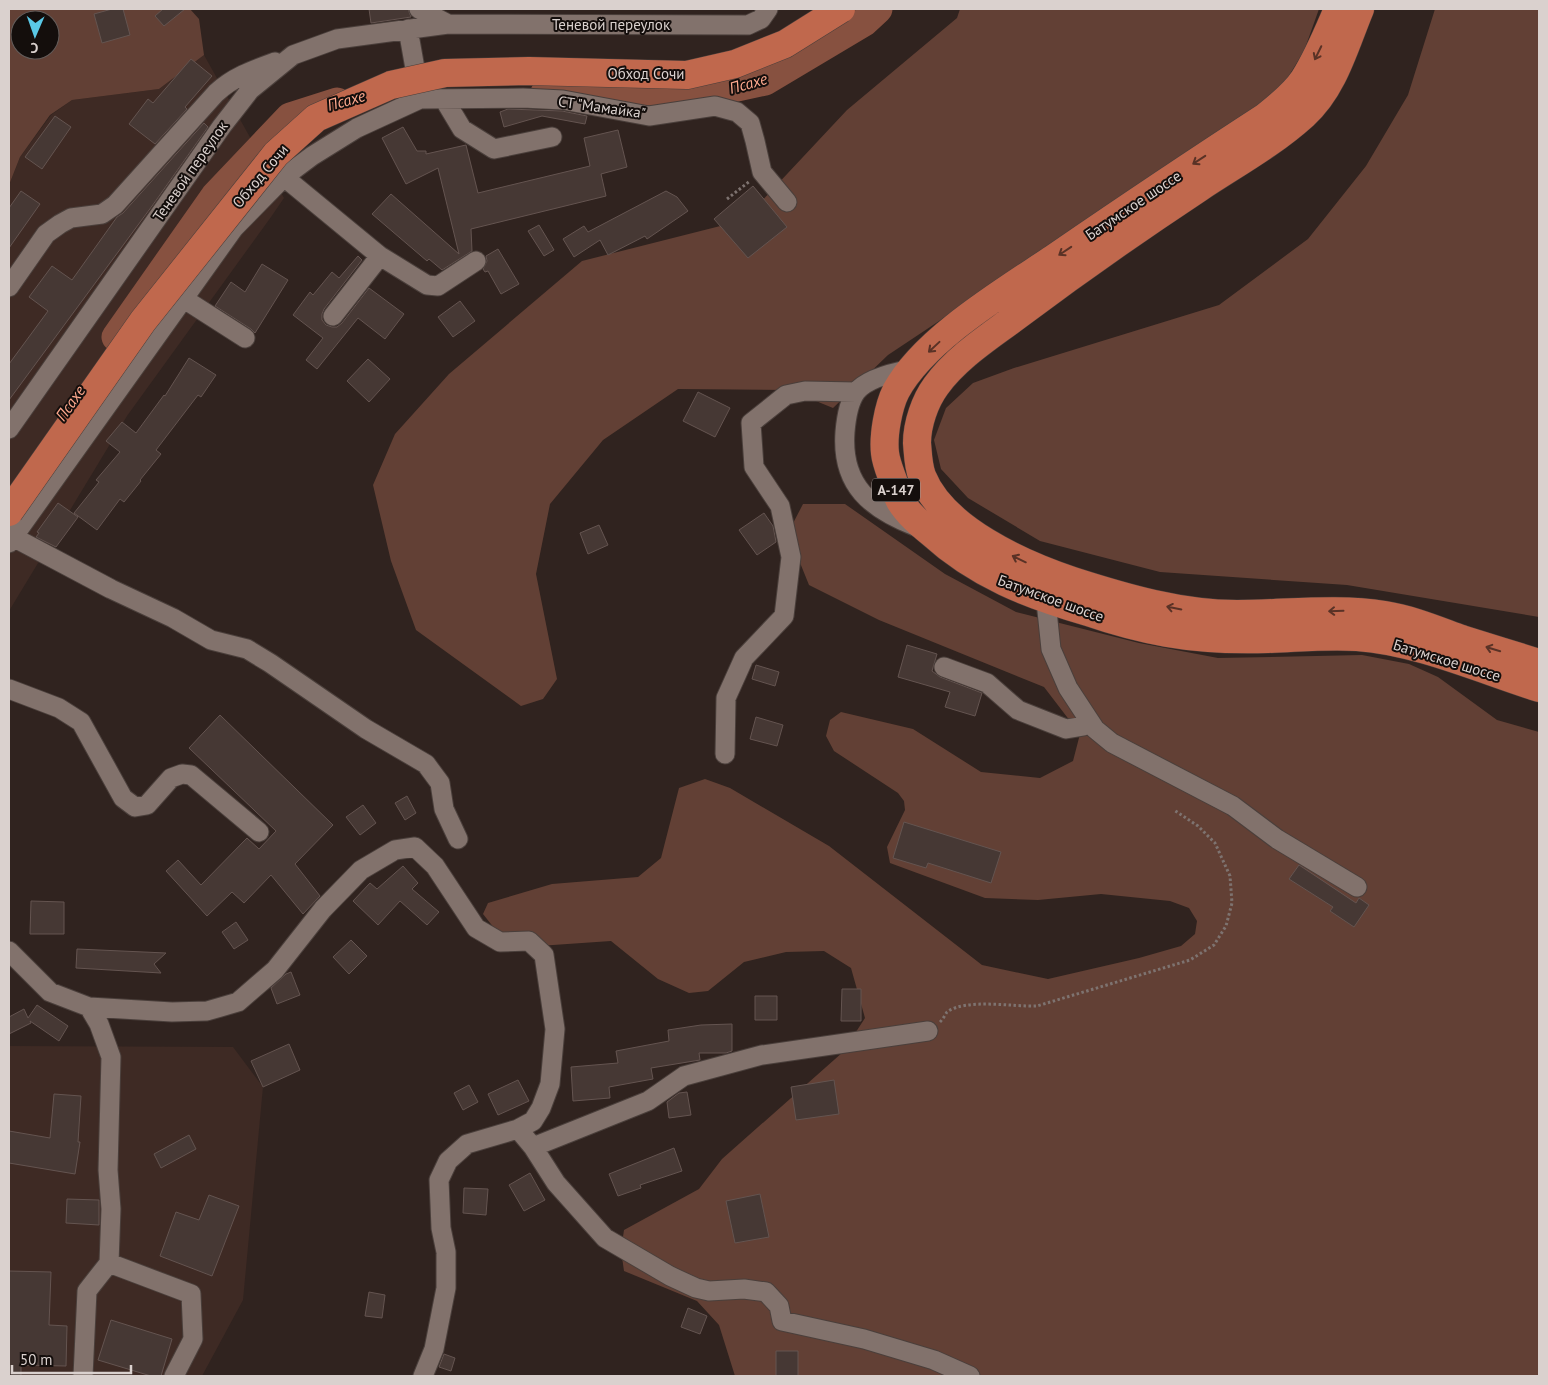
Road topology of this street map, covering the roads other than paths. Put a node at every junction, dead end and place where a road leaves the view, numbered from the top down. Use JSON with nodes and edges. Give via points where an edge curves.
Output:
{"nodes":[{"id":1,"x":419,"y":9,"type":"edge"},
{"id":2,"x":768,"y":9,"type":"edge"},
{"id":3,"x":841,"y":9,"type":"edge"},
{"id":4,"x":1338,"y":9,"type":"edge"},
{"id":5,"x":1360,"y":9,"type":"edge"},
{"id":6,"x":448,"y":16,"type":"edge"},
{"id":7,"x":408,"y":29,"type":"junction"},
{"id":8,"x":293,"y":55,"type":"junction"},
{"id":9,"x":444,"y":99,"type":"junction"},
{"id":10,"x":420,"y":100,"type":"junction"},
{"id":11,"x":552,"y":137,"type":"dead end"},
{"id":12,"x":284,"y":177,"type":"junction"},
{"id":13,"x":787,"y":202,"type":"dead end"},
{"id":14,"x":380,"y":256,"type":"junction"},
{"id":15,"x":476,"y":261,"type":"dead end"},
{"id":16,"x":9,"y":287,"type":"edge"},
{"id":17,"x":184,"y":299,"type":"junction"},
{"id":18,"x":333,"y":316,"type":"dead end"},
{"id":19,"x":246,"y":338,"type":"dead end"},
{"id":20,"x":912,"y":368,"type":"junction"},
{"id":21,"x":856,"y":392,"type":"junction"},
{"id":22,"x":9,"y":429,"type":"edge"},
{"id":23,"x":927,"y":530,"type":"junction"},
{"id":24,"x":10,"y":531,"type":"edge"},
{"id":25,"x":1051,"y":600,"type":"junction"},
{"id":26,"x":1539,"y":663,"type":"edge"},
{"id":27,"x":944,"y":667,"type":"dead end"},
{"id":28,"x":1539,"y":688,"type":"edge"},
{"id":29,"x":9,"y":689,"type":"edge"},
{"id":30,"x":1090,"y":720,"type":"junction"},
{"id":31,"x":725,"y":754,"type":"dead end"},
{"id":32,"x":259,"y":832,"type":"dead end"},
{"id":33,"x":458,"y":839,"type":"dead end"},
{"id":34,"x":1357,"y":887,"type":"dead end"},
{"id":35,"x":9,"y":951,"type":"edge"},
{"id":36,"x":89,"y":1007,"type":"junction"},
{"id":37,"x":928,"y":1031,"type":"road end"},
{"id":38,"x":518,"y":1128,"type":"junction"},
{"id":39,"x":533,"y":1147,"type":"junction"},
{"id":40,"x":108,"y":1262,"type":"junction"},
{"id":41,"x":83,"y":1376,"type":"edge"},
{"id":42,"x":174,"y":1376,"type":"edge"},
{"id":43,"x":423,"y":1376,"type":"edge"},
{"id":44,"x":970,"y":1376,"type":"edge"}],
"edges":[{"from":1,"to":6,"type":"street","name":"Теневой переулок"},
{"from":2,"to":6,"type":"street","name":"Теневой переулок","via":[[761,20],[748,25]]},
{"from":3,"to":24,"type":"highway","name":"Обход Сочи","bridge":true,"via":[[785,44],[735,64],[687,75],[529,71],[445,73],[392,85],[316,118],[276,154],[143,321]]},
{"from":4,"to":20,"type":"highway","name":"Батумское шоссе","number":"А-147","one_way":true,"via":[[1318,55],[1285,101],[971,315]]},
{"from":26,"to":5,"type":"highway","name":"Батумское шоссе","number":"А-147","one_way":true,"via":[[1388,615],[1346,611],[1195,612],[1141,602],[1020,560],[973,534],[954,520],[930,492],[921,474],[917,436],[924,410],[934,388],[949,371],[979,344],[1089,262],[1266,146],[1306,114],[1326,87]]},
{"from":6,"to":7,"type":"street","name":"Теневой переулок"},
{"from":7,"to":8,"type":"street","name":"Теневой переулок","via":[[337,39]]},
{"from":7,"to":10,"type":"street"},
{"from":8,"to":16,"type":"street","via":[[227,83],[115,205],[102,214],[71,218],[46,234]]},
{"from":8,"to":22,"type":"street","name":"Теневой переулок","via":[[250,90],[222,126]]},
{"from":9,"to":10,"type":"street","name":"СТ \"Мамайка\""},
{"from":9,"to":11,"type":"street","via":[[462,129],[494,149]]},
{"from":9,"to":13,"type":"street","name":"СТ \"Мамайка\"","via":[[563,100],[648,116],[715,106],[737,112],[750,124],[762,172]]},
{"from":10,"to":12,"type":"street","via":[[357,128]]},
{"from":12,"to":14,"type":"street"},
{"from":12,"to":17,"type":"street","via":[[234,228]]},
{"from":14,"to":15,"type":"street","via":[[427,285],[438,286]]},
{"from":14,"to":18,"type":"street"},
{"from":17,"to":19,"type":"street"},
{"from":17,"to":24,"type":"street"},
{"from":20,"to":21,"type":"street","via":[[872,381]]},
{"from":20,"to":23,"type":"highway","name":"Батумское шоссе","number":"А-147","via":[[895,393],[887,420],[885,452],[900,501]]},
{"from":21,"to":23,"type":"street","via":[[849,408],[844,441],[849,472],[859,491],[876,506],[899,520]]},
{"from":21,"to":31,"type":"street","via":[[804,391],[786,395],[750,423],[754,467],[780,506],[791,558],[784,616],[744,658],[726,698]]},
{"from":23,"to":25,"type":"highway","name":"Батумское шоссе","number":"А-147","via":[[963,559],[1004,583]]},
{"from":24,"to":33,"type":"street","via":[[110,589],[173,618],[210,640],[247,649],[366,729],[426,764],[440,782],[444,809]]},
{"from":25,"to":28,"type":"highway","name":"Батумское шоссе","number":"А-147","via":[[1118,622],[1196,638],[1324,636],[1398,643]]},
{"from":25,"to":30,"type":"street","via":[[1047,611],[1051,649],[1068,688]]},
{"from":27,"to":30,"type":"street","via":[[987,683],[1018,710],[1066,729],[1084,726]]},
{"from":29,"to":32,"type":"street","via":[[60,708],[81,722],[123,798],[135,807],[148,805],[171,778],[191,775]]},
{"from":30,"to":34,"type":"street","via":[[1112,744],[1233,806],[1277,839]]},
{"from":35,"to":36,"type":"street","via":[[50,992]]},
{"from":36,"to":38,"type":"street","via":[[207,1012],[238,1002],[275,970],[322,909],[361,870],[395,850],[416,846],[435,866],[476,928],[500,942],[529,941],[544,955],[555,1029],[550,1084],[533,1121]]},
{"from":36,"to":40,"type":"street","via":[[111,1057]]},
{"from":37,"to":39,"type":"street","via":[[762,1055],[684,1076],[648,1101]]},
{"from":38,"to":39,"type":"street"},
{"from":38,"to":43,"type":"street","via":[[467,1144],[448,1160],[439,1180],[446,1288],[434,1349]]},
{"from":39,"to":44,"type":"street","via":[[556,1183],[605,1238],[670,1276],[709,1291],[744,1289],[766,1292],[779,1306],[785,1323],[864,1339],[934,1360]]},
{"from":40,"to":41,"type":"street","via":[[87,1291]]},
{"from":40,"to":42,"type":"street","via":[[191,1294],[193,1339]]}]}
